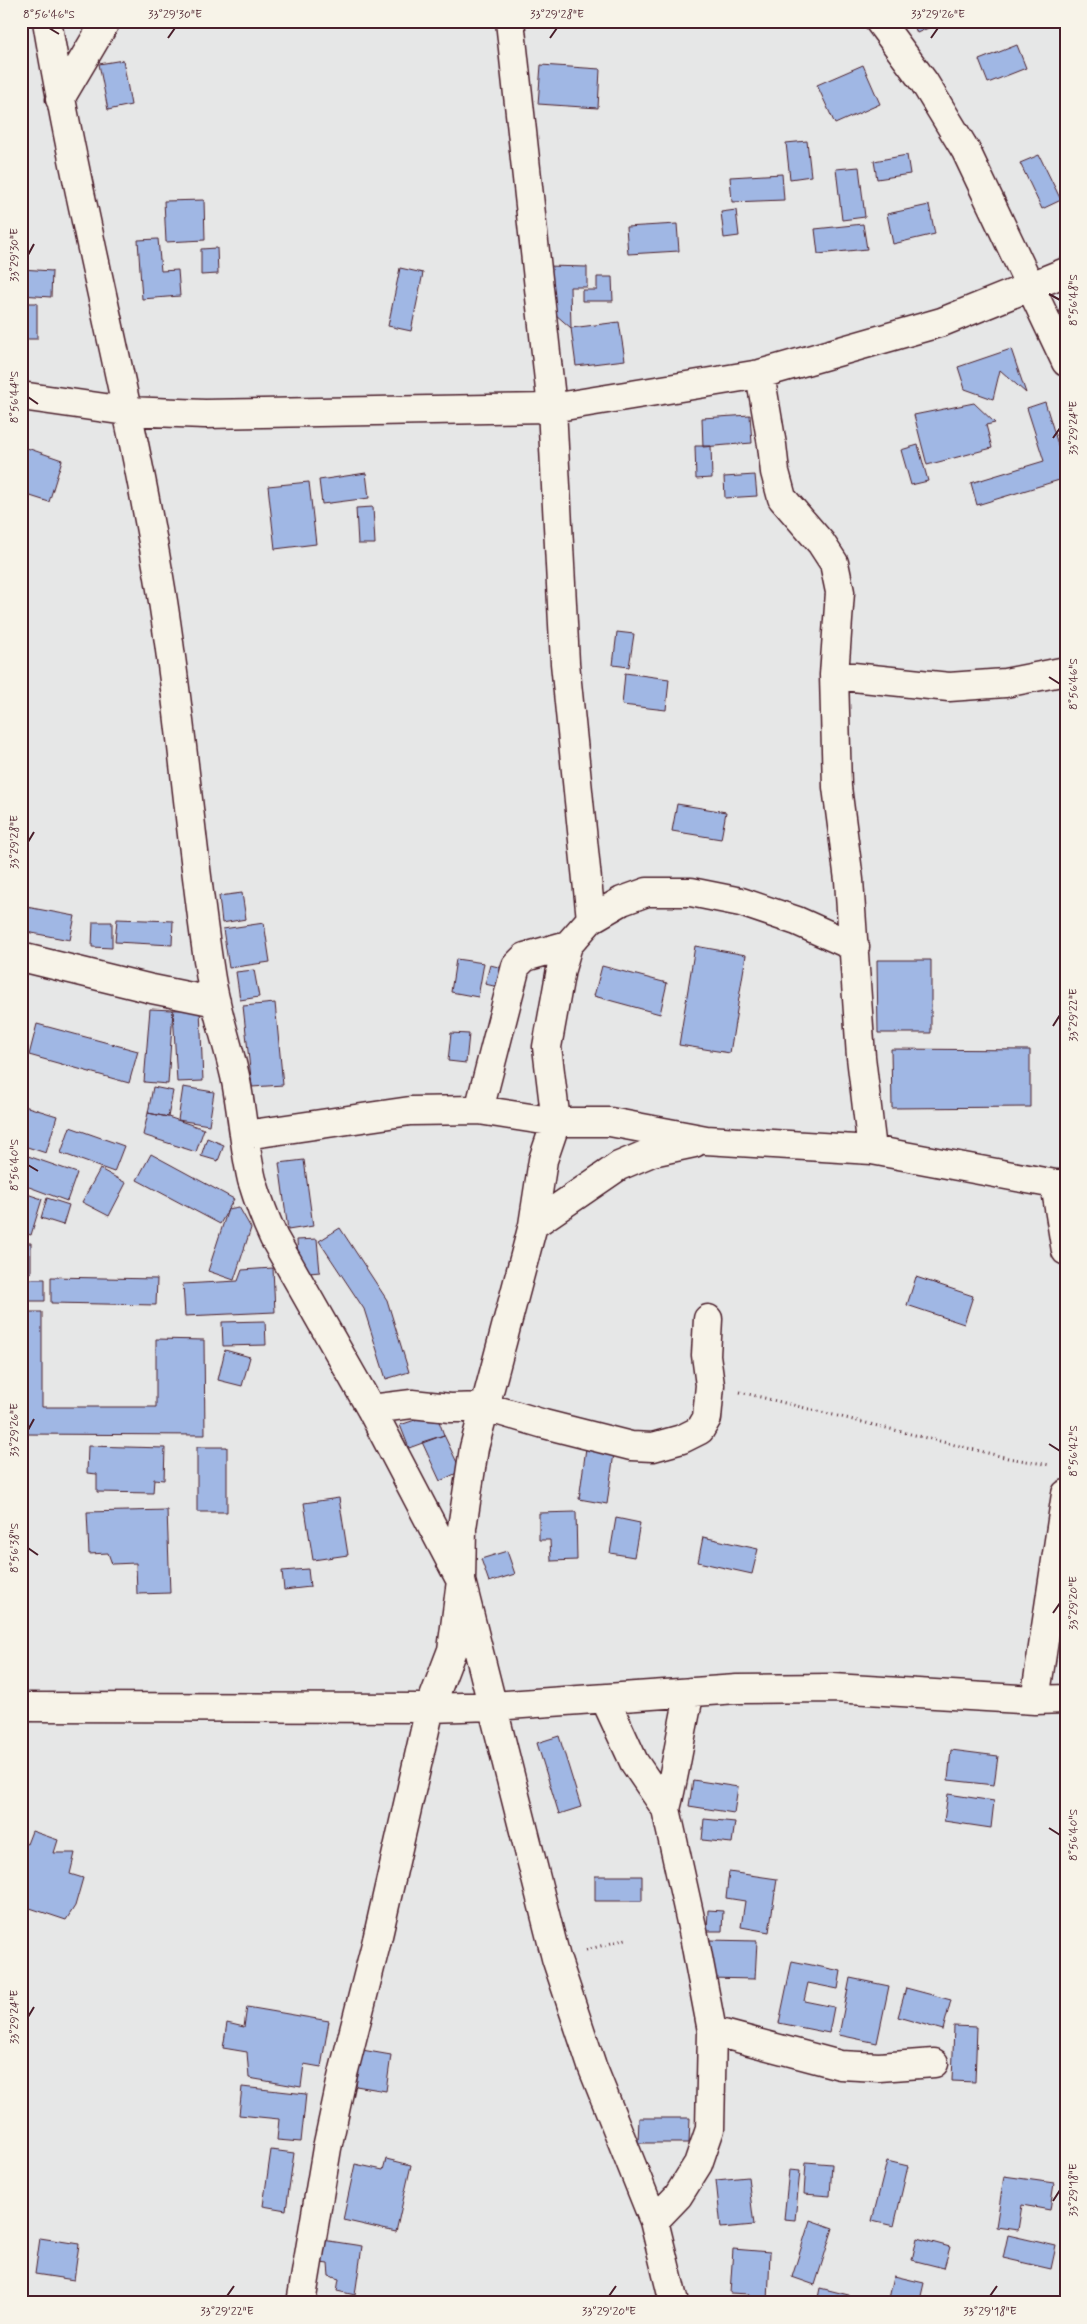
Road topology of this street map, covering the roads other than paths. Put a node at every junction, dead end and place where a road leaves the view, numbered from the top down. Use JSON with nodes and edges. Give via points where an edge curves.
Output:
{"nodes":[{"id":1,"x":47,"y":21,"type":"edge"},
{"id":2,"x":106,"y":21,"type":"edge"},
{"id":3,"x":510,"y":21,"type":"edge"},
{"id":4,"x":879,"y":21,"type":"edge"},
{"id":5,"x":60,"y":99,"type":"junction"},
{"id":6,"x":1066,"y":272,"type":"edge"},
{"id":7,"x":1028,"y":286,"type":"junction"},
{"id":8,"x":1066,"y":362,"type":"edge"},
{"id":9,"x":760,"y":374,"type":"junction"},
{"id":10,"x":21,"y":396,"type":"edge"},
{"id":11,"x":552,"y":408,"type":"junction"},
{"id":12,"x":126,"y":411,"type":"junction"},
{"id":13,"x":1066,"y":672,"type":"edge"},
{"id":14,"x":834,"y":675,"type":"junction"},
{"id":15,"x":591,"y":918,"type":"junction"},
{"id":16,"x":568,"y":945,"type":"junction"},
{"id":17,"x":855,"y":947,"type":"junction"},
{"id":18,"x":21,"y":957,"type":"edge"},
{"id":19,"x":216,"y":1002,"type":"junction"},
{"id":20,"x":479,"y":1110,"type":"junction"},
{"id":21,"x":556,"y":1122,"type":"junction"},
{"id":22,"x":246,"y":1135,"type":"junction"},
{"id":23,"x":706,"y":1140,"type":"junction"},
{"id":24,"x":872,"y":1150,"type":"junction"},
{"id":25,"x":1060,"y":1184,"type":"edge"},
{"id":26,"x":533,"y":1226,"type":"junction"},
{"id":27,"x":1066,"y":1251,"type":"edge"},
{"id":28,"x":708,"y":1319,"type":"dead end"},
{"id":29,"x":486,"y":1407,"type":"junction"},
{"id":30,"x":371,"y":1409,"type":"junction"},
{"id":31,"x":1066,"y":1494,"type":"edge"},
{"id":32,"x":461,"y":1581,"type":"junction"},
{"id":33,"x":690,"y":1692,"type":"junction"},
{"id":34,"x":605,"y":1699,"type":"junction"},
{"id":35,"x":1066,"y":1699,"type":"edge"},
{"id":36,"x":1035,"y":1700,"type":"junction"},
{"id":37,"x":493,"y":1706,"type":"junction"},
{"id":38,"x":21,"y":1707,"type":"edge"},
{"id":39,"x":430,"y":1708,"type":"junction"},
{"id":40,"x":666,"y":1809,"type":"junction"},
{"id":41,"x":712,"y":2031,"type":"junction"},
{"id":42,"x":934,"y":2063,"type":"dead end"},
{"id":43,"x":654,"y":2221,"type":"junction"},
{"id":44,"x":301,"y":2303,"type":"edge"},
{"id":45,"x":674,"y":2303,"type":"edge"}],
"edges":[{"from":1,"to":5,"type":"street"},
{"from":2,"to":5,"type":"street"},
{"from":3,"to":11,"type":"street"},
{"from":4,"to":7,"type":"street","via":[[924,82],[966,151]]},
{"from":5,"to":12,"type":"street"},
{"from":6,"to":7,"type":"street"},
{"from":7,"to":8,"type":"street"},
{"from":7,"to":9,"type":"street","via":[[942,322]]},
{"from":9,"to":11,"type":"street"},
{"from":9,"to":14,"type":"street","via":[[782,498],[834,562],[840,592]]},
{"from":10,"to":12,"type":"street"},
{"from":11,"to":12,"type":"street","via":[[205,414]]},
{"from":11,"to":15,"type":"street","via":[[565,663]]},
{"from":12,"to":19,"type":"street","via":[[161,589],[195,867]]},
{"from":13,"to":14,"type":"street","via":[[1005,683],[949,687]]},
{"from":14,"to":17,"type":"street","via":[[837,788]]},
{"from":15,"to":16,"type":"street"},
{"from":15,"to":17,"type":"street","via":[[647,892],[691,892],[741,902]]},
{"from":16,"to":20,"type":"street","via":[[525,956],[516,966]]},
{"from":16,"to":21,"type":"street","via":[[547,1048]]},
{"from":17,"to":24,"type":"street","via":[[861,1057]]},
{"from":18,"to":19,"type":"street"},
{"from":19,"to":22,"type":"street"},
{"from":20,"to":21,"type":"street"},
{"from":20,"to":22,"type":"street","via":[[410,1111]]},
{"from":21,"to":23,"type":"street","via":[[610,1122]]},
{"from":21,"to":26,"type":"street","via":[[543,1160]]},
{"from":22,"to":30,"type":"street","via":[[252,1177],[274,1238]]},
{"from":23,"to":24,"type":"street"},
{"from":23,"to":26,"type":"street","via":[[652,1152],[619,1166]]},
{"from":24,"to":25,"type":"street"},
{"from":25,"to":27,"type":"street"},
{"from":26,"to":29,"type":"street"},
{"from":28,"to":29,"type":"street","via":[[706,1355],[710,1385],[707,1418],[700,1430],[682,1440],[653,1447],[631,1446]]},
{"from":29,"to":30,"type":"street","via":[[412,1404]]},
{"from":29,"to":32,"type":"street","via":[[466,1491]]},
{"from":30,"to":32,"type":"street"},
{"from":31,"to":36,"type":"street"},
{"from":32,"to":37,"type":"street"},
{"from":32,"to":39,"type":"street","via":[[452,1650]]},
{"from":33,"to":34,"type":"street"},
{"from":33,"to":36,"type":"street","via":[[833,1688]]},
{"from":33,"to":40,"type":"street"},
{"from":34,"to":37,"type":"street"},
{"from":34,"to":40,"type":"street","via":[[634,1762]]},
{"from":35,"to":36,"type":"street"},
{"from":37,"to":39,"type":"street"},
{"from":37,"to":43,"type":"street","via":[[556,1958],[592,2066]]},
{"from":38,"to":39,"type":"street"},
{"from":39,"to":44,"type":"street","via":[[328,2139]]},
{"from":40,"to":41,"type":"street"},
{"from":41,"to":42,"type":"street","via":[[840,2065],[879,2067]]},
{"from":41,"to":43,"type":"street","via":[[710,2129],[698,2164],[678,2196]]},
{"from":43,"to":45,"type":"street"}]}
